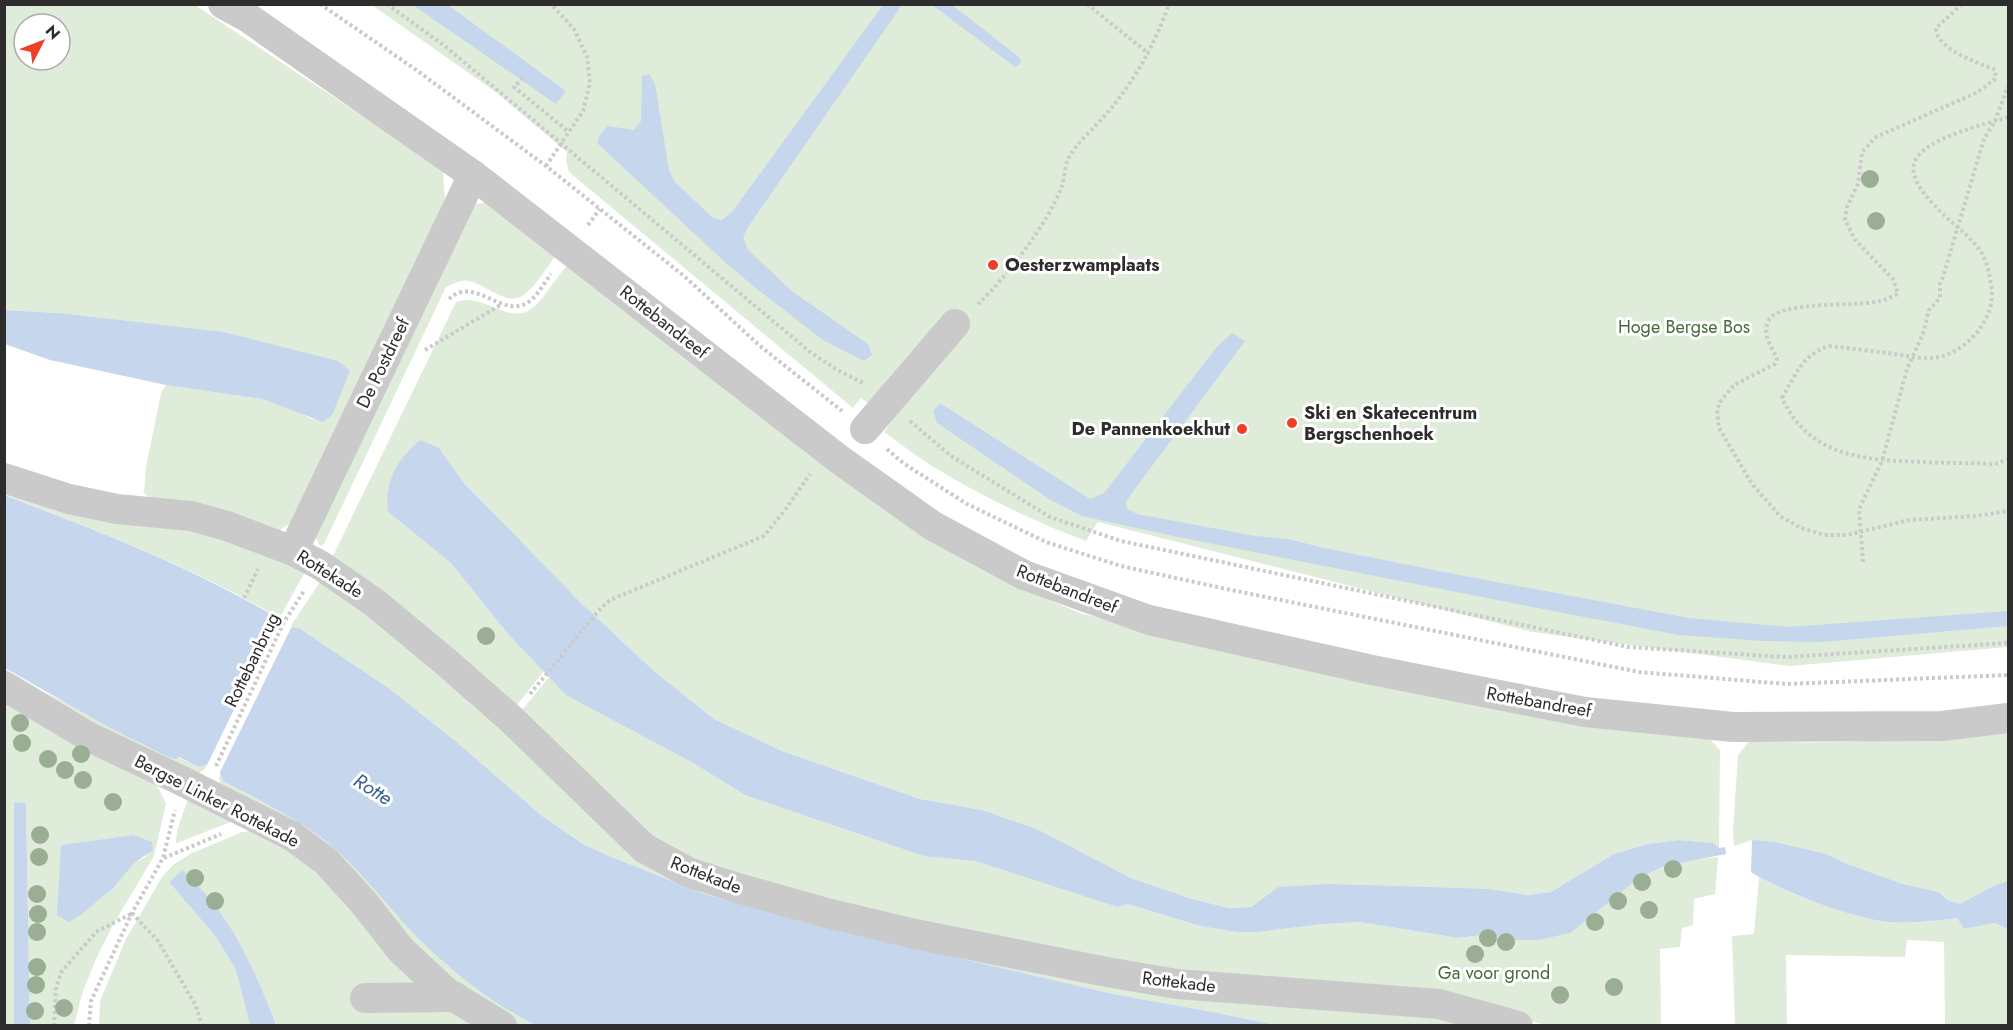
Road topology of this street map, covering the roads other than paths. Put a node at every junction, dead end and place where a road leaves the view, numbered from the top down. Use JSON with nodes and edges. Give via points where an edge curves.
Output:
{"nodes":[{"id":1,"x":223,"y":4,"type":"edge"},
{"id":2,"x":473,"y":175,"type":"junction"},
{"id":3,"x":955,"y":324,"type":"road end"},
{"id":4,"x":865,"y":429,"type":"road end"},
{"id":5,"x":4,"y":478,"type":"edge"},
{"id":6,"x":293,"y":551,"type":"junction"},
{"id":7,"x":4,"y":687,"type":"edge"},
{"id":8,"x":2008,"y":718,"type":"edge"},
{"id":9,"x":365,"y":998,"type":"dead end"},
{"id":10,"x":455,"y":998,"type":"junction"},
{"id":11,"x":502,"y":1026,"type":"edge"},
{"id":12,"x":1518,"y":1026,"type":"edge"}],
"edges":[{"from":1,"to":2,"type":"street","name":"Rottebandreef"},
{"from":2,"to":6,"type":"street","name":"De Postdreef"},
{"from":2,"to":8,"type":"street","name":"Rottebandreef","via":[[827,449],[933,526],[1024,575],[1160,622],[1372,670],[1586,712],[1733,728],[1942,726]]},
{"from":3,"to":4,"type":"street"},
{"from":5,"to":6,"type":"street","name":"Rottekade","via":[[69,499],[117,509],[191,516]]},
{"from":6,"to":12,"type":"street","name":"Rottekade","via":[[375,603],[519,727],[644,848],[688,872],[823,912],[915,934],[1107,972],[1177,984],[1440,1004]]},
{"from":7,"to":10,"type":"street","name":"Bergse Linker Rottekade","via":[[89,737],[292,836],[326,861],[402,950]]},
{"from":9,"to":10,"type":"street"},
{"from":10,"to":11,"type":"street"}]}
